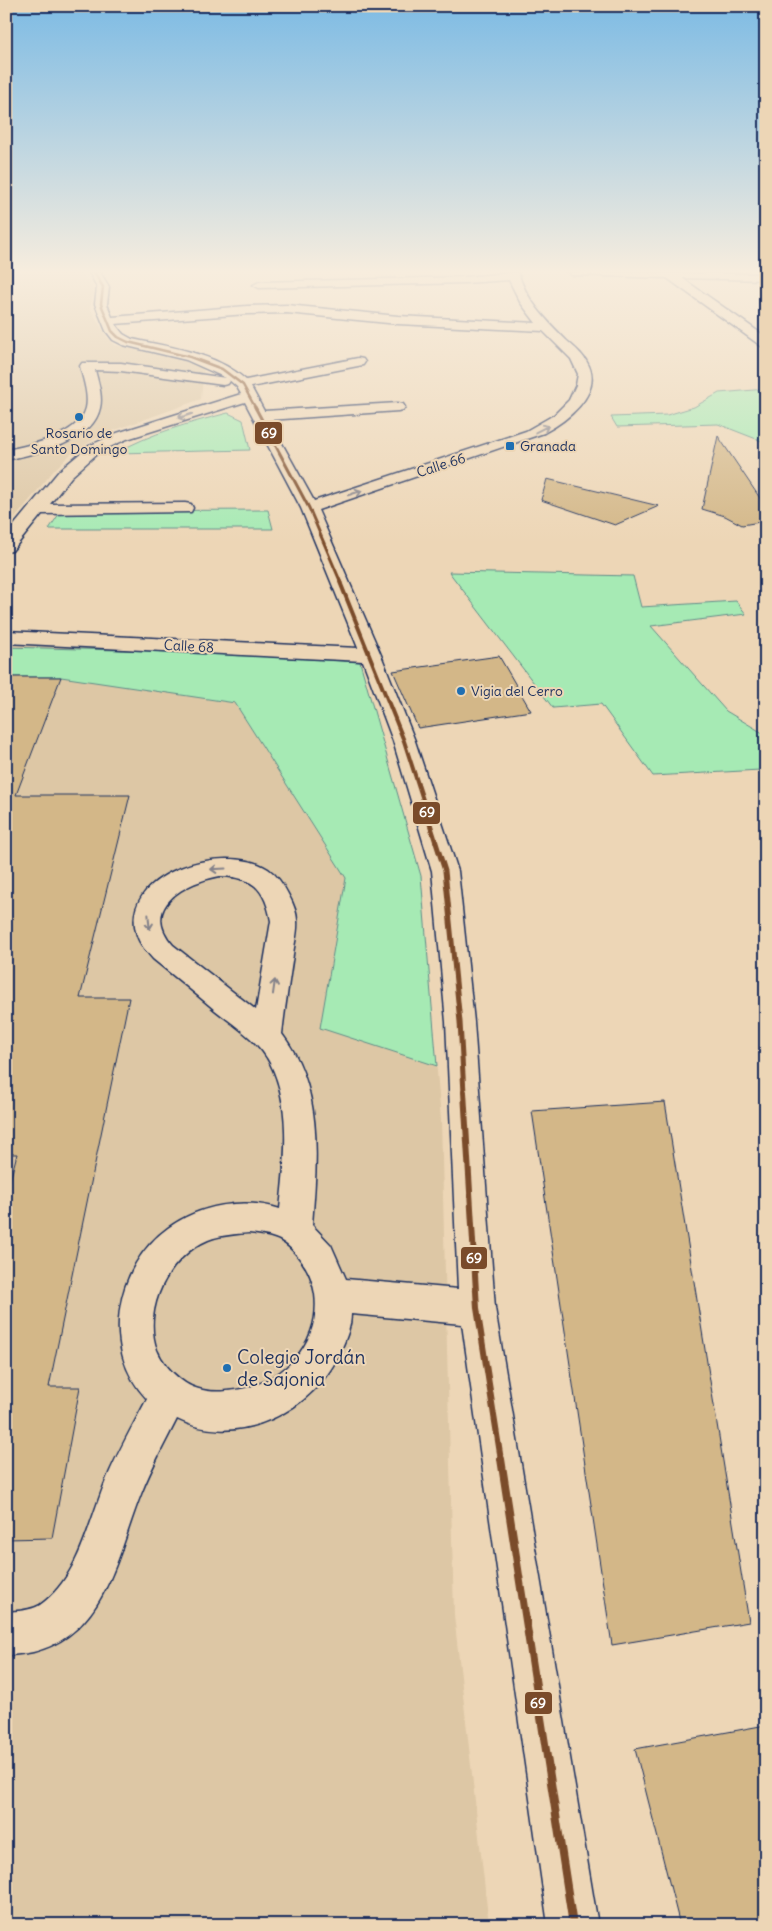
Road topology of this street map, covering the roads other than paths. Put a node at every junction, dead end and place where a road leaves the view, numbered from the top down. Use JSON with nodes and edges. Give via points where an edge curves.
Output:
{"nodes":[{"id":1,"x":202,"y":362,"type":"edge"},
{"id":2,"x":358,"y":362,"type":"dead end"},
{"id":3,"x":580,"y":362,"type":"edge"},
{"id":4,"x":244,"y":388,"type":"junction"},
{"id":5,"x":398,"y":407,"type":"dead end"},
{"id":6,"x":258,"y":416,"type":"junction"},
{"id":7,"x":6,"y":455,"type":"edge"},
{"id":8,"x":185,"y":508,"type":"dead end"},
{"id":9,"x":309,"y":508,"type":"junction"},
{"id":10,"x":37,"y":509,"type":"junction"},
{"id":11,"x":6,"y":548,"type":"edge"},
{"id":12,"x":6,"y":637,"type":"edge"},
{"id":13,"x":371,"y":655,"type":"junction"},
{"id":14,"x":267,"y":1035,"type":"junction"},
{"id":15,"x":295,"y":1232,"type":"junction"},
{"id":16,"x":333,"y":1295,"type":"junction"},
{"id":17,"x":478,"y":1308,"type":"junction"},
{"id":18,"x":169,"y":1394,"type":"junction"},
{"id":19,"x":6,"y":1634,"type":"edge"},
{"id":20,"x":573,"y":1925,"type":"edge"}],
"edges":[{"from":1,"to":4,"type":"street","via":[[234,376]]},
{"from":2,"to":4,"type":"street"},
{"from":9,"to":3,"type":"street","name":"Calle 66","one_way":true,"via":[[546,427],[569,411],[583,388],[584,370]]},
{"from":4,"to":6,"type":"street"},
{"from":4,"to":7,"type":"street","via":[[120,367],[87,366],[94,401],[88,420],[75,432],[54,442]]},
{"from":4,"to":10,"type":"street","one_way":true,"via":[[106,442],[64,474]]},
{"from":5,"to":6,"type":"street"},
{"from":6,"to":9,"type":"street"},
{"from":8,"to":10,"type":"street"},
{"from":9,"to":13,"type":"street"},
{"from":10,"to":11,"type":"street"},
{"from":12,"to":13,"type":"street","name":"Calle 68"},
{"from":13,"to":17,"type":"street","via":[[404,741],[445,871],[460,1022]]},
{"from":14,"to":14,"type":"street","one_way":true,"via":[[284,921],[276,894],[255,873],[239,869],[205,870],[172,882],[160,891],[147,915],[151,939]]},
{"from":14,"to":15,"type":"street","via":[[289,1074],[300,1112]]},
{"from":15,"to":16,"type":"street","via":[[323,1261]]},
{"from":15,"to":18,"type":"street","via":[[274,1222],[225,1219],[179,1239],[160,1257],[145,1279],[136,1304],[134,1328],[139,1354],[151,1376]]},
{"from":16,"to":17,"type":"street"},
{"from":16,"to":18,"type":"street","via":[[332,1322],[323,1350],[306,1374],[282,1394],[254,1407],[224,1411],[195,1407]]},
{"from":17,"to":20,"type":"street"},
{"from":18,"to":19,"type":"street","via":[[123,1488],[91,1577],[78,1598],[62,1615],[40,1629]]}]}
